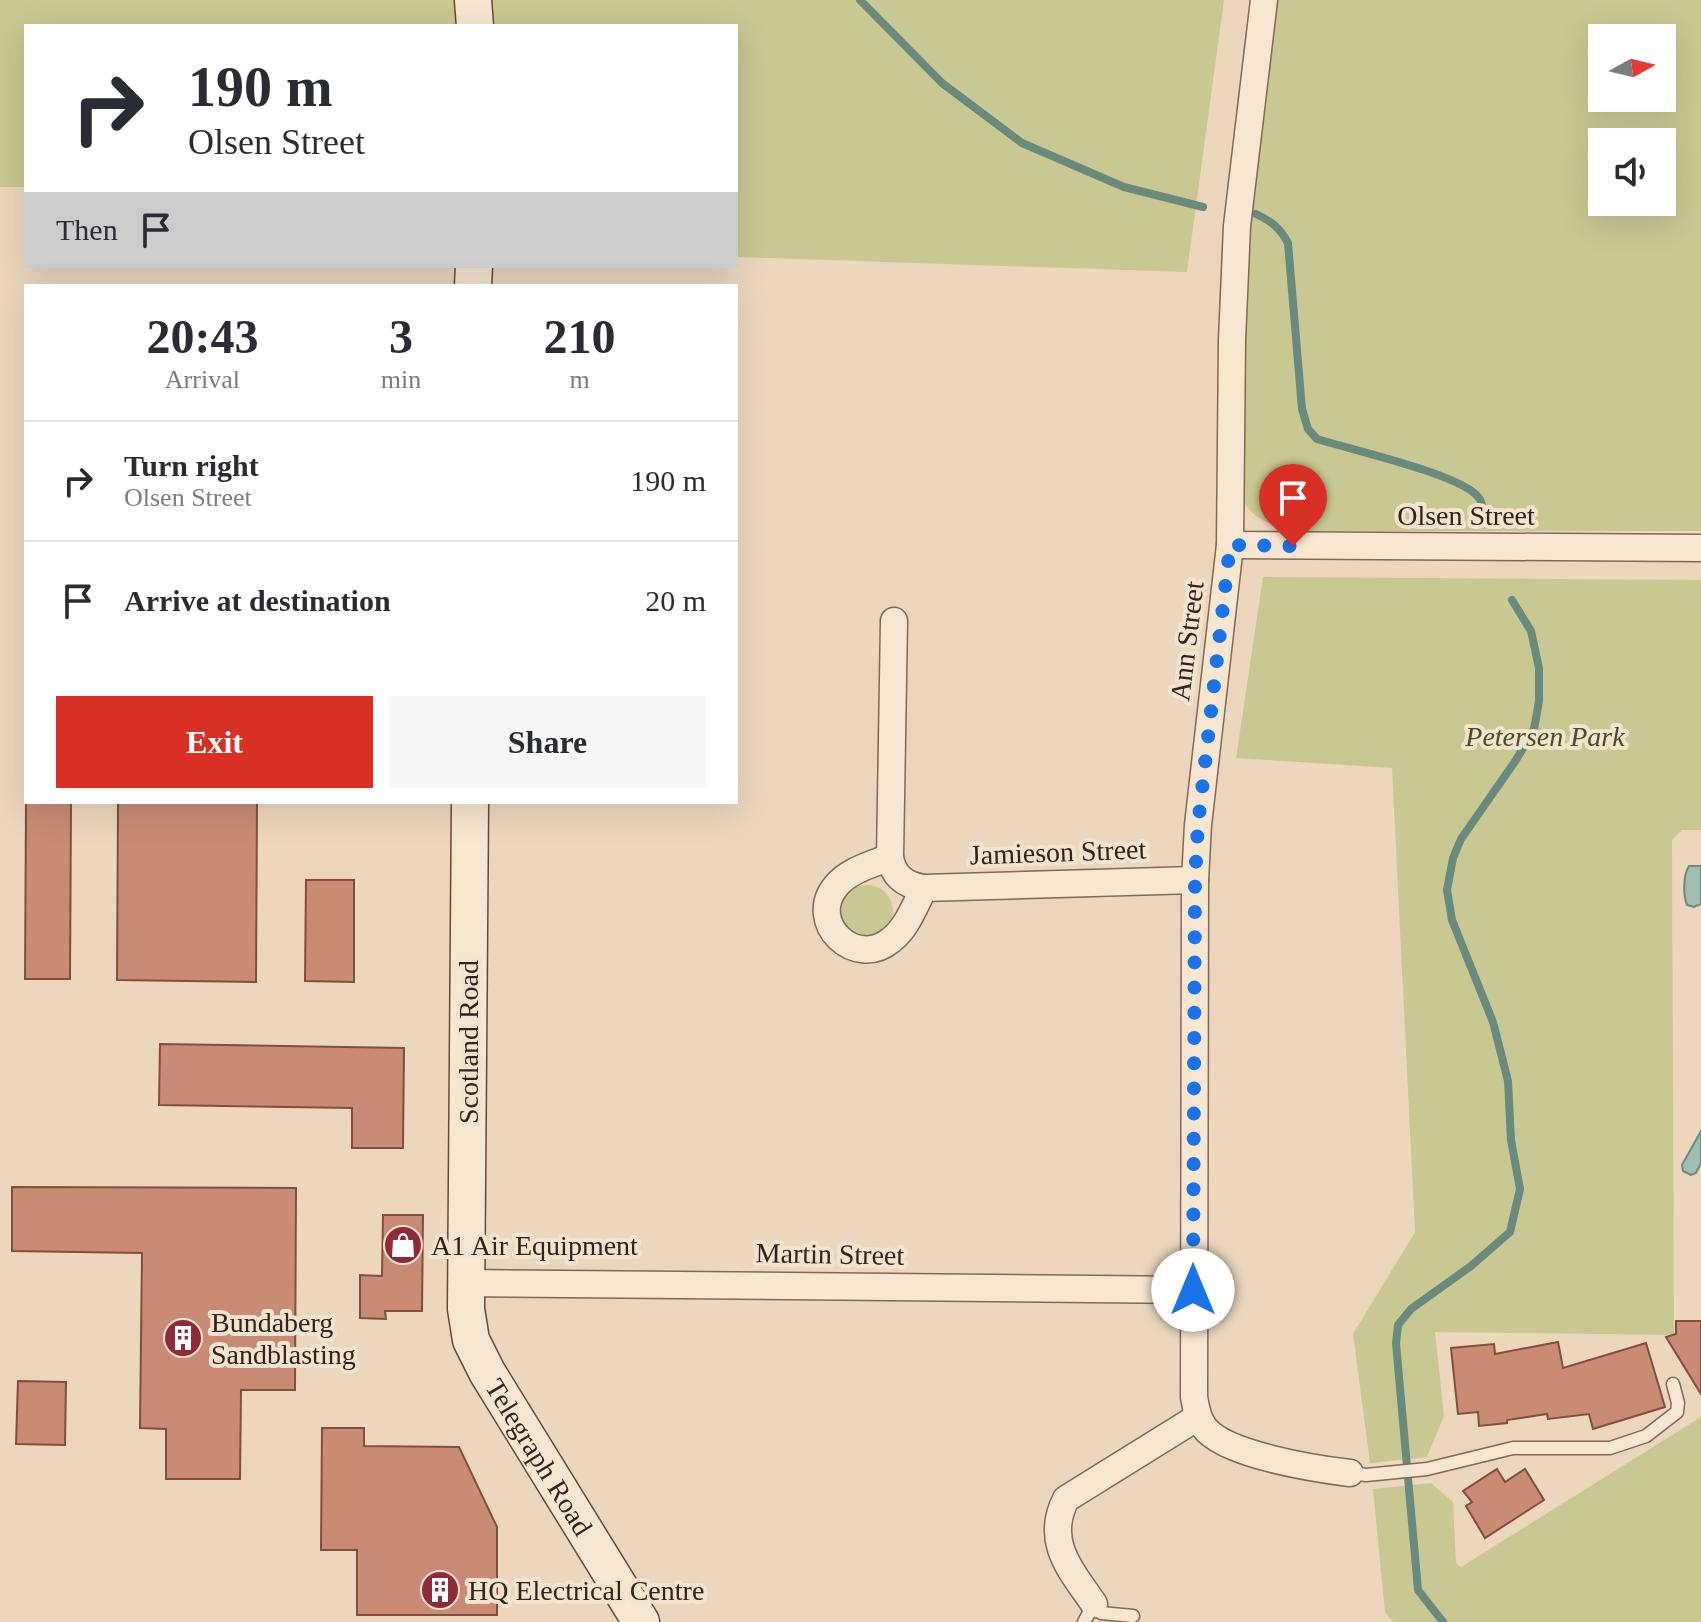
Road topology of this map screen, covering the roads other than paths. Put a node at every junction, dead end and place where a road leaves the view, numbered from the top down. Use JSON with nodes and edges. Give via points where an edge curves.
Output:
{"nodes":[{"id":1,"x":1264,"y":0,"type":"edge"},
{"id":2,"x":1230,"y":545,"type":"junction"},
{"id":3,"x":1701,"y":548,"type":"edge"},
{"id":4,"x":894,"y":621,"type":"dead end"},
{"id":5,"x":470,"y":804,"type":"edge"},
{"id":6,"x":890,"y":857,"type":"junction"},
{"id":7,"x":1195,"y":880,"type":"junction"},
{"id":8,"x":924,"y":888,"type":"junction"},
{"id":9,"x":467,"y":1283,"type":"junction"},
{"id":10,"x":1193,"y":1290,"type":"junction"},
{"id":11,"x":1673,"y":1384,"type":"dead end"},
{"id":12,"x":1198,"y":1417,"type":"junction"},
{"id":13,"x":1350,"y":1473,"type":"joint"},
{"id":14,"x":1089,"y":1613,"type":"edge"},
{"id":15,"x":1133,"y":1616,"type":"dead end"},
{"id":16,"x":641,"y":1622,"type":"edge"}],
"edges":[{"from":1,"to":2,"type":"street","name":"Ann Street","via":[[1237,226]]},
{"from":2,"to":3,"type":"street","name":"Olsen Street"},
{"from":2,"to":7,"type":"street","name":"Ann Street"},
{"from":4,"to":6,"type":"street"},
{"from":5,"to":9,"type":"street","name":"Scotland Road"},
{"from":6,"to":8,"type":"street","via":[[901,879]]},
{"from":6,"to":8,"type":"street","via":[[834,888],[828,924],[844,944],[856,949],[883,947],[901,930]]},
{"from":7,"to":8,"type":"street","name":"Jamieson Street"},
{"from":7,"to":10,"type":"street","name":"Ann Street"},
{"from":9,"to":10,"type":"street","name":"Martin Street"},
{"from":9,"to":16,"type":"street","name":"Telegraph Road","via":[[468,1323],[477,1354]]},
{"from":10,"to":12,"type":"street","name":"Ann Street"},
{"from":11,"to":13,"type":"lane","via":[[1677,1412],[1646,1436],[1620,1445],[1513,1448],[1427,1469]]},
{"from":12,"to":13,"type":"street","via":[[1204,1428],[1229,1444],[1297,1466]]},
{"from":12,"to":14,"type":"street","via":[[1066,1499],[1057,1522],[1060,1549]]},
{"from":14,"to":15,"type":"lane"}]}
